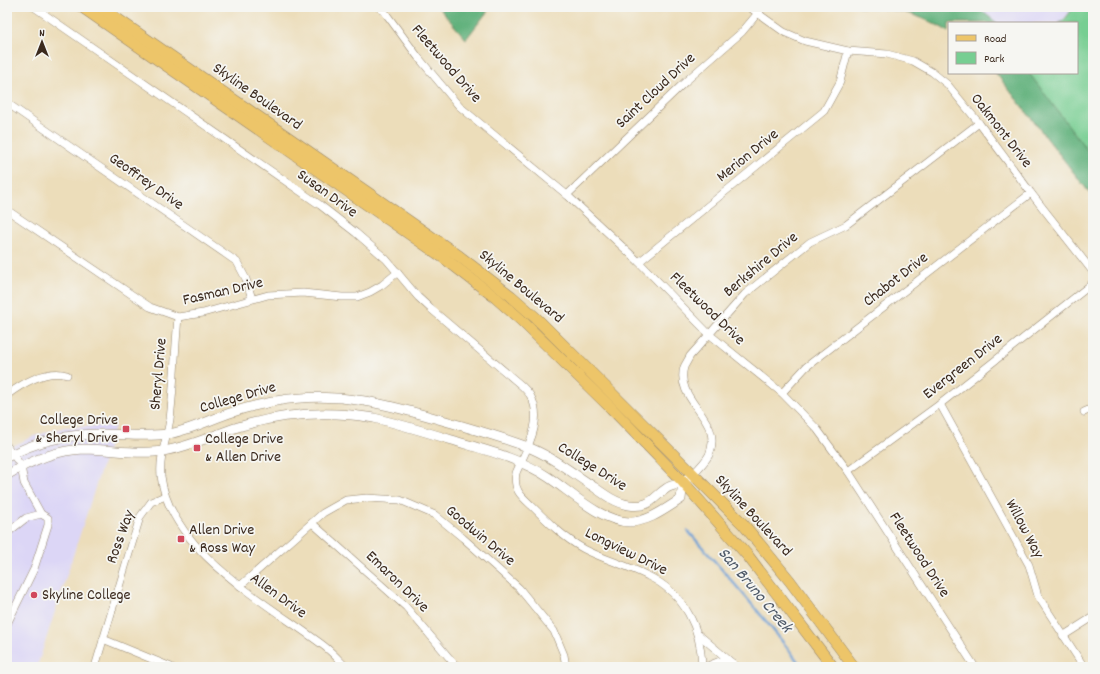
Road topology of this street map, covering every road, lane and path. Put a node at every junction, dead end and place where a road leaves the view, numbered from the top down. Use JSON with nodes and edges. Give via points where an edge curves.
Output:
{"nodes":[{"id":1,"x":34,"y":7,"type":"edge"},
{"id":2,"x":82,"y":7,"type":"edge"},
{"id":3,"x":100,"y":7,"type":"edge"},
{"id":4,"x":378,"y":7,"type":"edge"},
{"id":5,"x":748,"y":7,"type":"edge"},
{"id":6,"x":763,"y":7,"type":"edge"},
{"id":7,"x":758,"y":14,"type":"junction"},
{"id":8,"x":848,"y":51,"type":"junction"},
{"id":9,"x":7,"y":103,"type":"edge"},
{"id":10,"x":979,"y":123,"type":"junction"},
{"id":11,"x":1031,"y":193,"type":"junction"},
{"id":12,"x":567,"y":195,"type":"junction"},
{"id":13,"x":7,"y":210,"type":"edge"},
{"id":14,"x":639,"y":262,"type":"junction"},
{"id":15,"x":398,"y":272,"type":"junction"},
{"id":16,"x":1093,"y":272,"type":"edge"},
{"id":17,"x":1093,"y":283,"type":"edge"},
{"id":18,"x":252,"y":299,"type":"junction"},
{"id":19,"x":178,"y":317,"type":"junction"},
{"id":20,"x":709,"y":334,"type":"junction"},
{"id":21,"x":66,"y":375,"type":"dead end"},
{"id":22,"x":782,"y":393,"type":"junction"},
{"id":23,"x":7,"y":395,"type":"edge"},
{"id":24,"x":940,"y":404,"type":"junction"},
{"id":25,"x":1093,"y":408,"type":"edge"},
{"id":26,"x":1084,"y":412,"type":"dead end"},
{"id":27,"x":167,"y":434,"type":"junction"},
{"id":28,"x":162,"y":451,"type":"junction"},
{"id":29,"x":9,"y":452,"type":"edge"},
{"id":30,"x":524,"y":454,"type":"junction"},
{"id":31,"x":21,"y":466,"type":"junction"},
{"id":32,"x":848,"y":471,"type":"junction"},
{"id":33,"x":693,"y":474,"type":"junction"},
{"id":34,"x":7,"y":475,"type":"edge"},
{"id":35,"x":683,"y":482,"type":"junction"},
{"id":36,"x":165,"y":496,"type":"junction"},
{"id":37,"x":41,"y":514,"type":"junction"},
{"id":38,"x":312,"y":523,"type":"junction"},
{"id":39,"x":7,"y":533,"type":"edge"},
{"id":40,"x":240,"y":586,"type":"junction"},
{"id":41,"x":1093,"y":617,"type":"edge"},
{"id":42,"x":7,"y":624,"type":"edge"},
{"id":43,"x":699,"y":635,"type":"junction"},
{"id":44,"x":1063,"y":636,"type":"junction"},
{"id":45,"x":103,"y":639,"type":"junction"},
{"id":46,"x":734,"y":665,"type":"edge"},
{"id":47,"x":94,"y":667,"type":"edge"},
{"id":48,"x":171,"y":667,"type":"edge"},
{"id":49,"x":346,"y":667,"type":"edge"},
{"id":50,"x":457,"y":667,"type":"edge"},
{"id":51,"x":566,"y":667,"type":"edge"},
{"id":52,"x":704,"y":667,"type":"edge"},
{"id":53,"x":833,"y":667,"type":"edge"},
{"id":54,"x":854,"y":667,"type":"edge"},
{"id":55,"x":975,"y":667,"type":"edge"},
{"id":56,"x":1084,"y":667,"type":"edge"}],
"edges":[{"from":1,"to":15,"type":"street","name":"Susan Drive","via":[[305,194],[356,233]]},
{"from":2,"to":35,"type":"main road","name":"Skyline Boulevard","via":[[470,277],[544,342]]},
{"from":3,"to":33,"type":"main road","name":"Skyline Boulevard","via":[[485,275],[559,340]]},
{"from":4,"to":12,"type":"street","name":"Fleetwood Drive","via":[[384,11],[459,106]]},
{"from":5,"to":7,"type":"street","name":"Oakmont Drive"},
{"from":6,"to":7,"type":"street","name":"Saint Cloud Drive"},
{"from":7,"to":8,"type":"street","name":"Oakmont Drive","via":[[784,32],[805,41]]},
{"from":7,"to":12,"type":"street","name":"Saint Cloud Drive","via":[[738,36],[680,86]]},
{"from":8,"to":10,"type":"street","name":"Oakmont Drive","via":[[887,54],[913,61],[947,84]]},
{"from":8,"to":14,"type":"street","name":"Merion Drive","via":[[840,82],[824,111]]},
{"from":9,"to":18,"type":"street","name":"Geoffrey Drive","via":[[237,262]]},
{"from":10,"to":11,"type":"street","name":"Oakmont Drive"},
{"from":10,"to":20,"type":"street","name":"Berkshire Drive","via":[[846,226],[810,242],[745,294]]},
{"from":11,"to":16,"type":"street","name":"Oakmont Drive"},
{"from":11,"to":22,"type":"street","name":"Chabot Drive","via":[[806,367]]},
{"from":12,"to":14,"type":"street","name":"Fleetwood Drive"},
{"from":13,"to":19,"type":"street","name":"Fasman Drive","via":[[150,307]]},
{"from":14,"to":20,"type":"street","name":"Fleetwood Drive"},
{"from":15,"to":18,"type":"street","name":"Fasman Drive","via":[[382,285],[357,297],[285,294]]},
{"from":15,"to":30,"type":"street","name":"Susan Drive","via":[[422,301],[522,386],[530,396],[536,417]]},
{"from":17,"to":24,"type":"street","name":"Evergreen Drive"},
{"from":18,"to":19,"type":"street","name":"Fasman Drive","via":[[204,313]]},
{"from":19,"to":27,"type":"street","name":"Sheryl Drive"},
{"from":20,"to":22,"type":"street","name":"Fleetwood Drive"},
{"from":20,"to":33,"type":"street","name":"Berkshire Drive","via":[[690,356],[684,368],[684,387],[709,426],[712,438],[708,457]]},
{"from":21,"to":23,"type":"street","via":[[48,374],[25,383]]},
{"from":22,"to":32,"type":"street","name":"Fleetwood Drive","via":[[817,429]]},
{"from":24,"to":32,"type":"street","name":"Evergreen Drive"},
{"from":24,"to":44,"type":"street","name":"Willow Way","via":[[1029,565],[1038,596]]},
{"from":25,"to":26,"type":"street"},
{"from":27,"to":28,"type":"street","name":"Allen Drive"},
{"from":27,"to":29,"type":"street","name":"College Drive","via":[[83,434]]},
{"from":27,"to":30,"type":"street","name":"College Drive","via":[[255,406],[296,398],[334,397],[399,407]]},
{"from":28,"to":30,"type":"street","name":"College Drive","via":[[277,417],[335,413],[393,422],[491,451]]},
{"from":28,"to":31,"type":"street","name":"College Drive","via":[[83,449],[50,455]]},
{"from":28,"to":36,"type":"street","name":"Allen Drive","via":[[161,476]]},
{"from":29,"to":31,"type":"street"},
{"from":30,"to":35,"type":"street","name":"College Drive","via":[[554,461],[623,504],[641,505],[651,502],[668,487]]},
{"from":30,"to":35,"type":"street","name":"College Drive","via":[[547,477],[593,508],[607,517],[629,522],[655,515],[680,498]]},
{"from":30,"to":43,"type":"street","name":"Longview Drive","via":[[516,473],[517,489],[542,517],[583,548],[649,576],[665,586],[687,609]]},
{"from":31,"to":34,"type":"street","name":"College Drive"},
{"from":31,"to":37,"type":"street","via":[[24,483]]},
{"from":32,"to":55,"type":"street","name":"Fleetwood Drive"},
{"from":33,"to":35,"type":"street","name":"Berkshire Drive"},
{"from":33,"to":54,"type":"main road","name":"Skyline Boulevard","via":[[766,550]]},
{"from":35,"to":53,"type":"main road","name":"Skyline Boulevard","via":[[748,556]]},
{"from":36,"to":40,"type":"street","name":"Allen Drive","via":[[172,512],[204,555]]},
{"from":36,"to":45,"type":"street","name":"Ross Way","via":[[150,502],[140,517]]},
{"from":37,"to":39,"type":"street","via":[[26,518]]},
{"from":37,"to":42,"type":"street","via":[[48,518],[48,525],[39,555]]},
{"from":38,"to":40,"type":"street","name":"Goodwin Drive"},
{"from":38,"to":50,"type":"street","name":"Emaron Drive","via":[[406,606]]},
{"from":38,"to":51,"type":"street","name":"Goodwin Drive","via":[[323,513],[346,500],[367,498],[400,500],[434,515],[519,588],[554,631]]},
{"from":40,"to":49,"type":"street","name":"Allen Drive","via":[[325,648]]},
{"from":41,"to":44,"type":"street"},
{"from":43,"to":46,"type":"street"},
{"from":43,"to":52,"type":"street","name":"Longview Drive"},
{"from":44,"to":56,"type":"street","name":"Willow Way"},
{"from":45,"to":47,"type":"street","name":"Ross Way"},
{"from":45,"to":48,"type":"street"},
{"from":46,"to":52,"type":"street","via":[[720,660]]}]}
